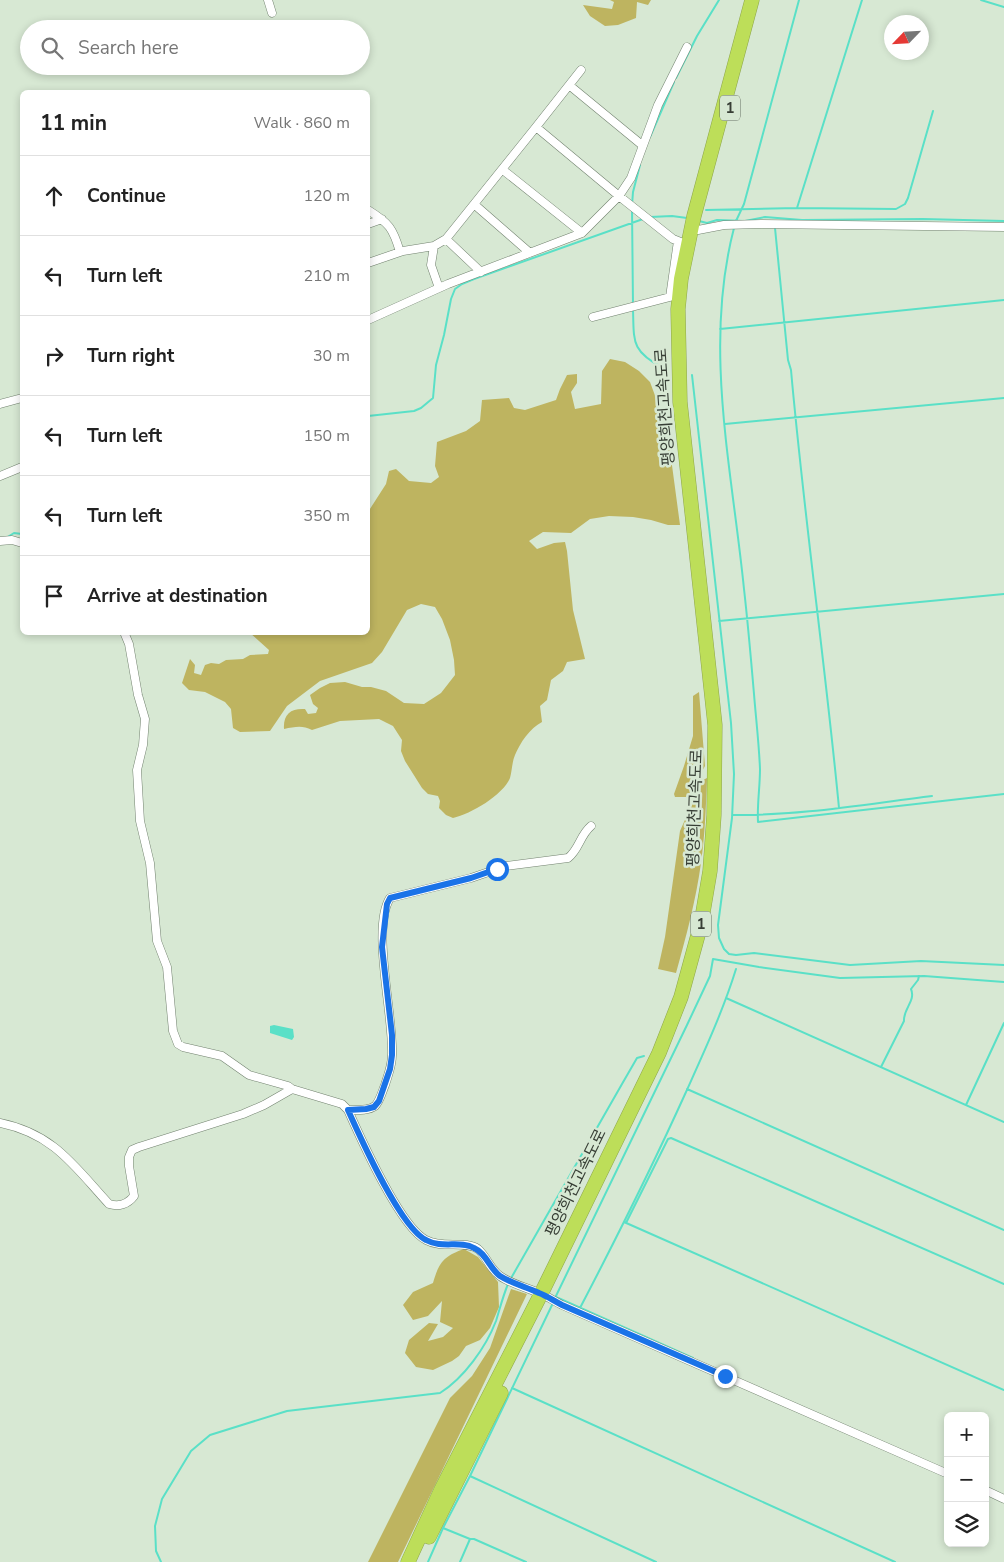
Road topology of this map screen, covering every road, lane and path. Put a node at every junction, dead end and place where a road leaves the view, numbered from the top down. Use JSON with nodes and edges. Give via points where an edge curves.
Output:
{"nodes":[{"id":1,"x":268,"y":0,"type":"edge"},
{"id":2,"x":752,"y":0,"type":"edge"},
{"id":3,"x":760,"y":0,"type":"edge"},
{"id":4,"x":272,"y":13,"type":"dead end"},
{"id":5,"x":687,"y":47,"type":"dead end"},
{"id":6,"x":581,"y":70,"type":"dead end"},
{"id":7,"x":569,"y":85,"type":"junction"},
{"id":8,"x":536,"y":127,"type":"junction"},
{"id":9,"x":642,"y":145,"type":"junction"},
{"id":10,"x":503,"y":170,"type":"junction"},
{"id":11,"x":619,"y":196,"type":"junction"},
{"id":12,"x":475,"y":205,"type":"junction"},
{"id":13,"x":370,"y":211,"type":"edge"},
{"id":14,"x":382,"y":219,"type":"junction"},
{"id":15,"x":697,"y":222,"type":"junction"},
{"id":16,"x":370,"y":224,"type":"edge"},
{"id":17,"x":1004,"y":227,"type":"edge"},
{"id":18,"x":582,"y":233,"type":"junction"},
{"id":19,"x":446,"y":239,"type":"junction"},
{"id":20,"x":683,"y":243,"type":"junction"},
{"id":21,"x":434,"y":246,"type":"junction"},
{"id":22,"x":400,"y":252,"type":"junction"},
{"id":23,"x":530,"y":253,"type":"junction"},
{"id":24,"x":370,"y":262,"type":"edge"},
{"id":25,"x":481,"y":272,"type":"junction"},
{"id":26,"x":440,"y":288,"type":"junction"},
{"id":27,"x":593,"y":317,"type":"dead end"},
{"id":28,"x":370,"y":319,"type":"edge"},
{"id":29,"x":20,"y":399,"type":"edge"},
{"id":30,"x":0,"y":404,"type":"edge"},
{"id":31,"x":20,"y":468,"type":"edge"},
{"id":32,"x":0,"y":476,"type":"edge"},
{"id":33,"x":0,"y":540,"type":"edge"},
{"id":34,"x":20,"y":542,"type":"edge"},
{"id":35,"x":125,"y":635,"type":"edge"},
{"id":36,"x":591,"y":826,"type":"dead end"},
{"id":37,"x":292,"y":1089,"type":"junction"},
{"id":38,"x":348,"y":1110,"type":"junction"},
{"id":39,"x":0,"y":1123,"type":"edge"},
{"id":40,"x":544,"y":1295,"type":"junction"},
{"id":41,"x":944,"y":1472,"type":"edge"},
{"id":42,"x":989,"y":1492,"type":"edge"},
{"id":43,"x":1004,"y":1499,"type":"edge"},
{"id":44,"x":408,"y":1562,"type":"edge"},
{"id":45,"x":417,"y":1562,"type":"edge"}],
"edges":[{"from":1,"to":4,"type":"street"},
{"from":2,"to":15,"type":"highway","name":"평양희천고속도로","number":"1"},
{"from":3,"to":15,"type":"highway","name":"평양희천고속도로","number":"1"},
{"from":5,"to":9,"type":"street"},
{"from":6,"to":7,"type":"street"},
{"from":7,"to":8,"type":"street"},
{"from":7,"to":9,"type":"street"},
{"from":8,"to":10,"type":"street"},
{"from":8,"to":11,"type":"street"},
{"from":9,"to":11,"type":"street","via":[[631,178]]},
{"from":10,"to":12,"type":"street"},
{"from":10,"to":18,"type":"street"},
{"from":11,"to":18,"type":"street"},
{"from":11,"to":20,"type":"street","via":[[673,239]]},
{"from":12,"to":19,"type":"street"},
{"from":12,"to":23,"type":"street"},
{"from":13,"to":14,"type":"street"},
{"from":14,"to":16,"type":"street"},
{"from":14,"to":22,"type":"street","via":[[391,228]]},
{"from":15,"to":17,"type":"street"},
{"from":15,"to":20,"type":"highway","name":"평양희천고속도로","number":"1"},
{"from":15,"to":40,"type":"highway","name":"평양희천고속도로","number":"1","via":[[684,335],[686,397],[724,743],[723,816],[717,872],[705,940],[690,993],[654,1075]]},
{"from":18,"to":23,"type":"street"},
{"from":19,"to":21,"type":"street"},
{"from":19,"to":25,"type":"street"},
{"from":20,"to":27,"type":"street","via":[[670,297]]},
{"from":20,"to":40,"type":"highway","name":"평양희천고속도로","number":"1","via":[[678,309],[680,402],[715,725],[710,872],[701,924],[678,1007]]},
{"from":21,"to":22,"type":"street"},
{"from":21,"to":26,"type":"street","via":[[432,265]]},
{"from":22,"to":24,"type":"street"},
{"from":23,"to":25,"type":"street"},
{"from":25,"to":26,"type":"street"},
{"from":26,"to":28,"type":"street"},
{"from":29,"to":30,"type":"street"},
{"from":31,"to":32,"type":"street"},
{"from":33,"to":34,"type":"street"},
{"from":35,"to":37,"type":"street","via":[[145,719],[137,770],[140,821],[150,863],[158,941],[167,967],[175,1040],[183,1047],[222,1056],[250,1075]]},
{"from":36,"to":38,"type":"street","via":[[568,858],[506,866],[390,898],[385,913],[382,947],[392,1035],[390,1069],[374,1107]]},
{"from":37,"to":38,"type":"street","via":[[342,1104]]},
{"from":37,"to":39,"type":"street","via":[[243,1114],[132,1150],[129,1166],[134,1196],[125,1204],[115,1206],[109,1204],[53,1144],[19,1127]]},
{"from":38,"to":40,"type":"street","via":[[380,1177],[410,1228],[428,1241],[477,1249],[501,1277]]},
{"from":40,"to":41,"type":"street"},
{"from":40,"to":44,"type":"highway","name":"평양희천고속도로","number":"1","via":[[441,1490]]},
{"from":40,"to":45,"type":"highway","name":"평양희천고속도로","number":"1","via":[[477,1443]]},
{"from":42,"to":43,"type":"street"}]}
